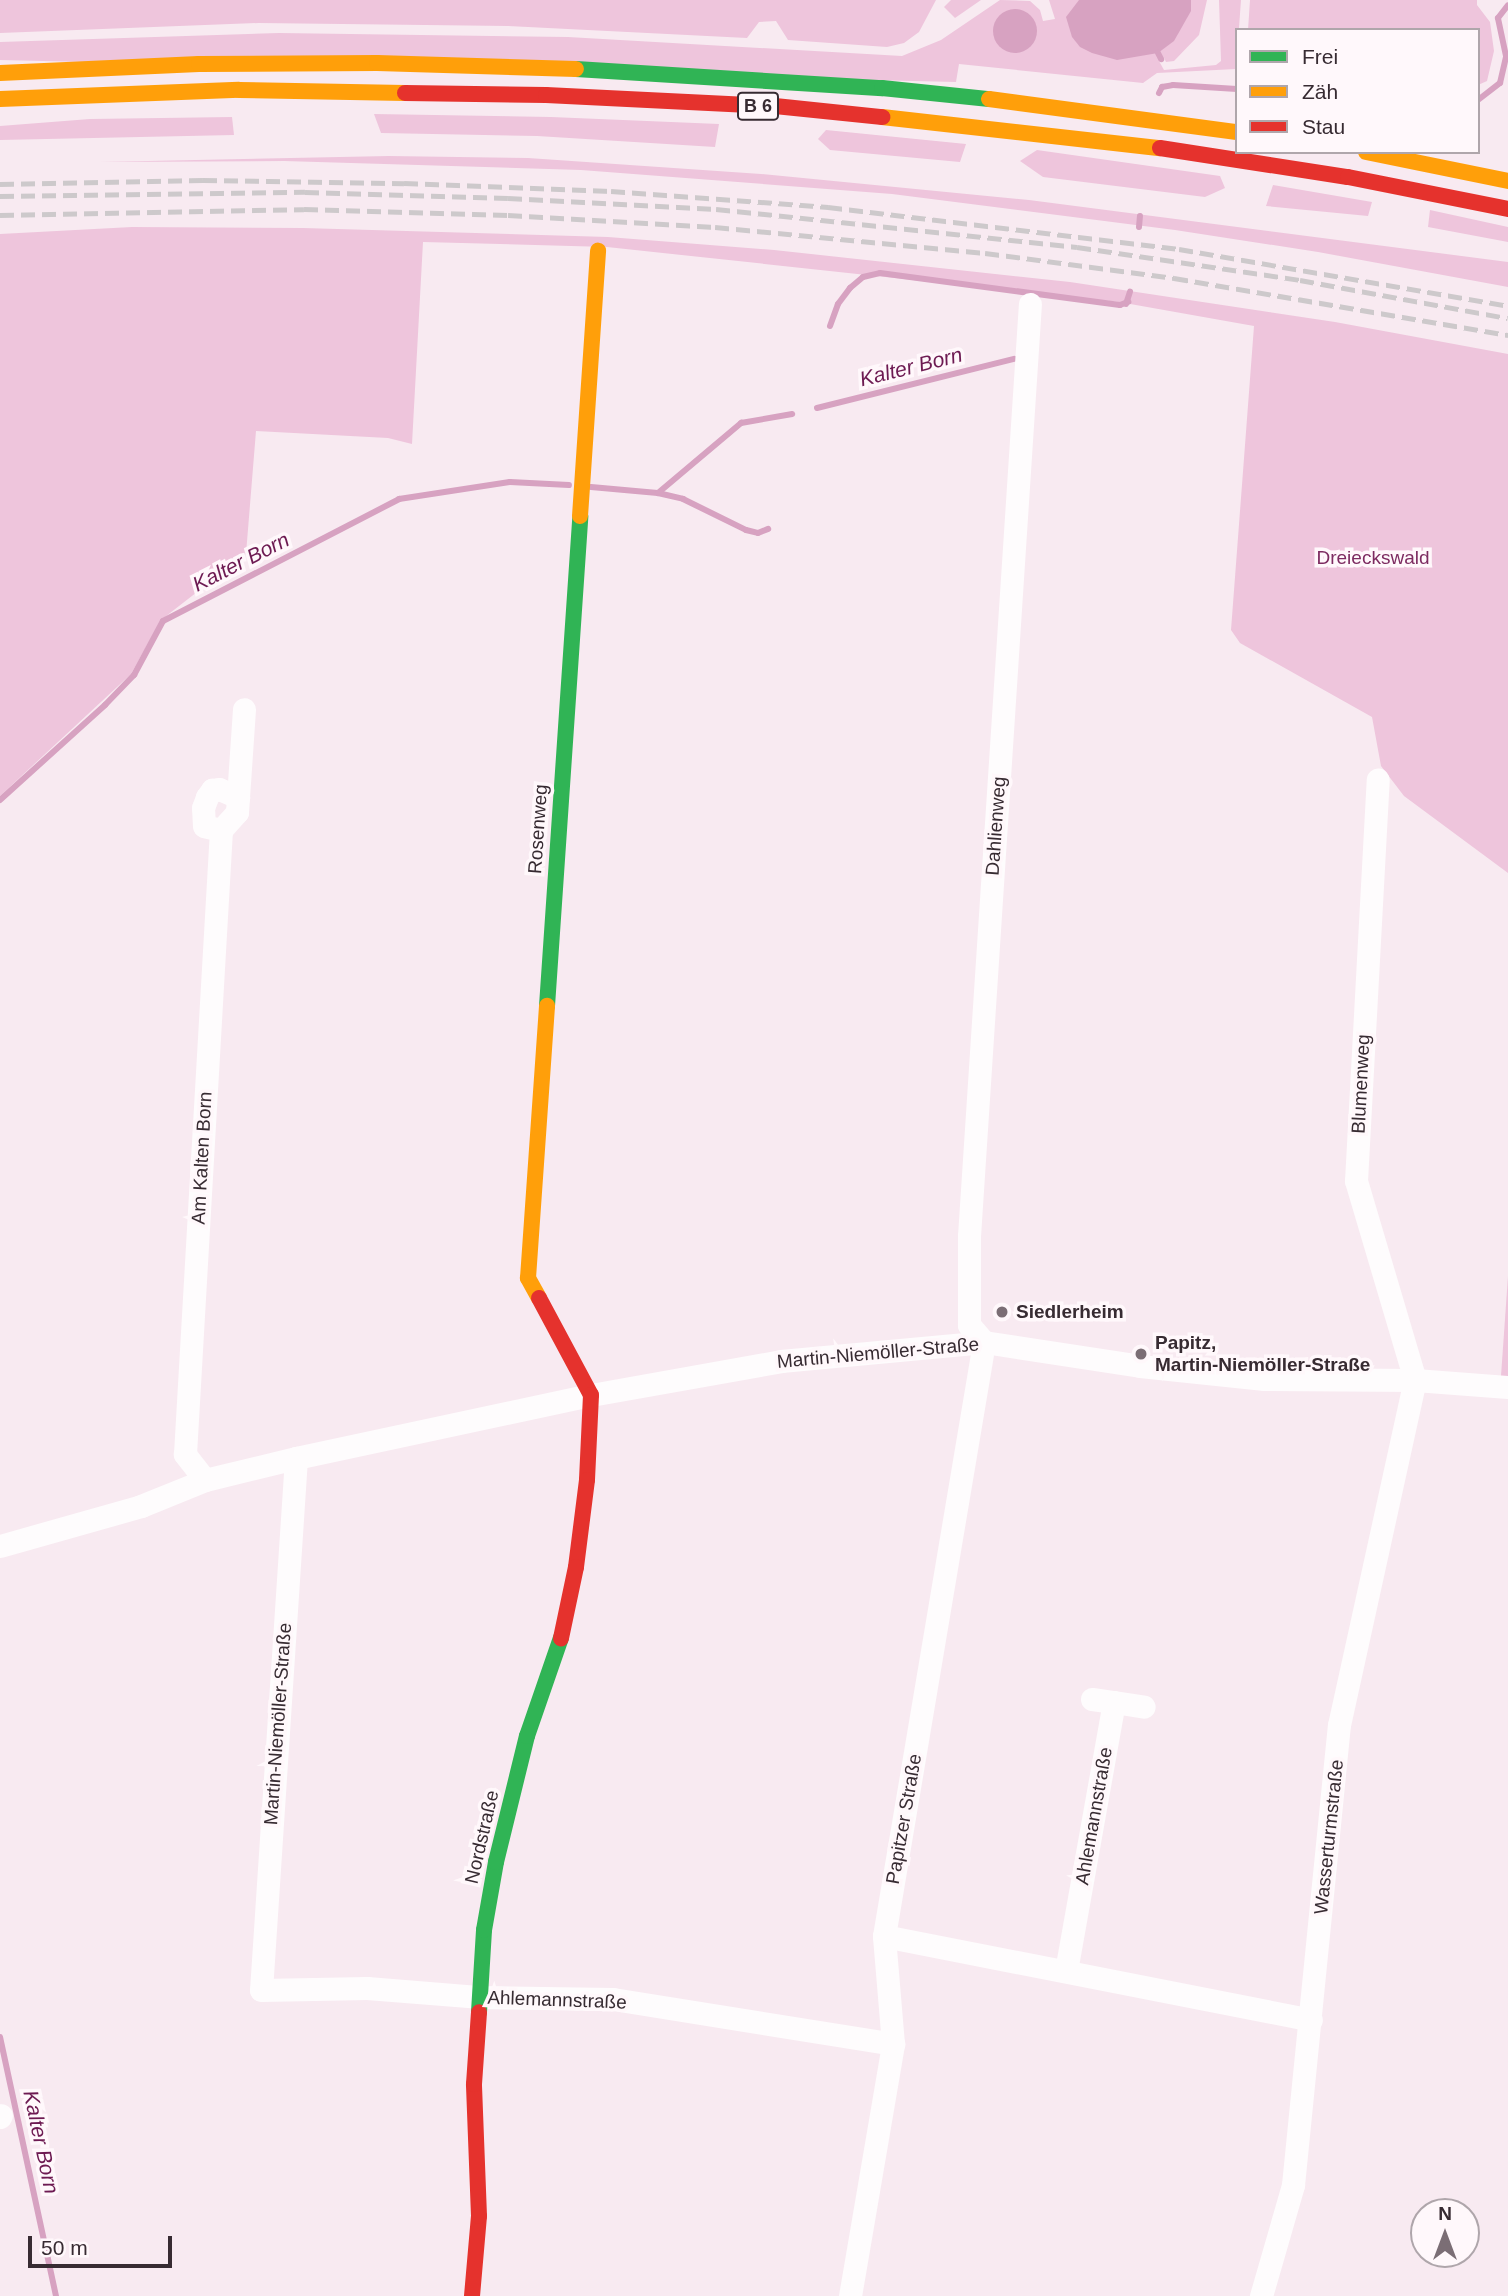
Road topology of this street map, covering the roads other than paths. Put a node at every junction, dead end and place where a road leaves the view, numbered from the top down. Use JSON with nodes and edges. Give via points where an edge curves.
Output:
{"nodes":[{"id":1,"x":0,"y":73,"type":"edge"},
{"id":2,"x":0,"y":99,"type":"edge"},
{"id":3,"x":1235,"y":132,"type":"edge"},
{"id":4,"x":1376,"y":154,"type":"edge"},
{"id":5,"x":1508,"y":181,"type":"edge"},
{"id":6,"x":1508,"y":209,"type":"edge"},
{"id":7,"x":598,"y":251,"type":"dead end"},
{"id":8,"x":1030,"y":304,"type":"dead end"},
{"id":9,"x":244,"y":709,"type":"dead end"},
{"id":10,"x":1378,"y":780,"type":"dead end"},
{"id":11,"x":238,"y":797,"type":"junction"},
{"id":12,"x":221,"y":830,"type":"junction"},
{"id":13,"x":984,"y":1342,"type":"junction"},
{"id":14,"x":1415,"y":1380,"type":"junction"},
{"id":15,"x":1508,"y":1387,"type":"edge"},
{"id":16,"x":591,"y":1395,"type":"junction"},
{"id":17,"x":296,"y":1458,"type":"junction"},
{"id":18,"x":205,"y":1480,"type":"junction"},
{"id":19,"x":0,"y":1546,"type":"edge"},
{"id":20,"x":1144,"y":1707,"type":"dead end"},
{"id":21,"x":884,"y":1936,"type":"junction"},
{"id":22,"x":1066,"y":1971,"type":"junction"},
{"id":23,"x":261,"y":1990,"type":"joint"},
{"id":24,"x":478,"y":1997,"type":"junction"},
{"id":25,"x":1311,"y":2020,"type":"junction"},
{"id":26,"x":893,"y":2044,"type":"junction"},
{"id":27,"x":472,"y":2296,"type":"edge"},
{"id":28,"x":850,"y":2296,"type":"edge"},
{"id":29,"x":1261,"y":2296,"type":"edge"}],
"edges":[{"from":1,"to":3,"type":"main road","number":"B 6","via":[[199,64],[545,67],[882,88],[1054,105]]},
{"from":2,"to":6,"type":"main road","number":"B 6","via":[[281,90],[546,95],[775,106],[1188,152]]},
{"from":4,"to":5,"type":"main road"},
{"from":7,"to":16,"type":"main road","name":"Rosenweg","via":[[528,1278]]},
{"from":8,"to":13,"type":"street","name":"Dahlienweg","via":[[969,1236],[969,1325]]},
{"from":9,"to":11,"type":"street","name":"Am Kalten Born"},
{"from":10,"to":14,"type":"street","name":"Blumenweg","via":[[1356,1181]]},
{"from":11,"to":12,"type":"street","name":"Am Kalten Born","via":[[237,812]]},
{"from":11,"to":12,"type":"street","via":[[219,789],[206,797],[204,826]]},
{"from":12,"to":18,"type":"street","name":"Am Kalten Born","via":[[185,1454]]},
{"from":13,"to":14,"type":"street","name":"Martin-Niemöller-Straße","via":[[1264,1379]]},
{"from":13,"to":16,"type":"street","name":"Martin-Niemöller-Straße","via":[[781,1360]]},
{"from":13,"to":21,"type":"street","name":"Papitzer Straße"},
{"from":14,"to":15,"type":"street","name":"Martin-Niemöller-Straße"},
{"from":14,"to":25,"type":"street","name":"Wasserturmstraße","via":[[1339,1725]]},
{"from":16,"to":17,"type":"street","name":"Martin-Niemöller-Straße"},
{"from":16,"to":24,"type":"main road","name":"Nordstraße","via":[[576,1567],[562,1635],[527,1736],[496,1862]]},
{"from":17,"to":18,"type":"street","name":"Martin-Niemöller-Straße"},
{"from":17,"to":23,"type":"street","name":"Martin-Niemöller-Straße"},
{"from":18,"to":19,"type":"street","name":"Martin-Niemöller-Straße","via":[[141,1506]]},
{"from":20,"to":22,"type":"street","name":"Ahlemannstraße","via":[[1103,1700]]},
{"from":21,"to":22,"type":"street"},
{"from":21,"to":26,"type":"street","name":"Papitzer Straße"},
{"from":22,"to":25,"type":"street"},
{"from":23,"to":24,"type":"street","name":"Ahlemannstraße","via":[[367,1988]]},
{"from":24,"to":26,"type":"street","name":"Ahlemannstraße","via":[[614,1999]]},
{"from":24,"to":27,"type":"main road","name":"Nordstraße","via":[[474,2084],[480,2216]]},
{"from":25,"to":29,"type":"street","name":"Wasserturmstraße","via":[[1293,2185]]},
{"from":26,"to":28,"type":"street","name":"Papitzer Straße"}]}
